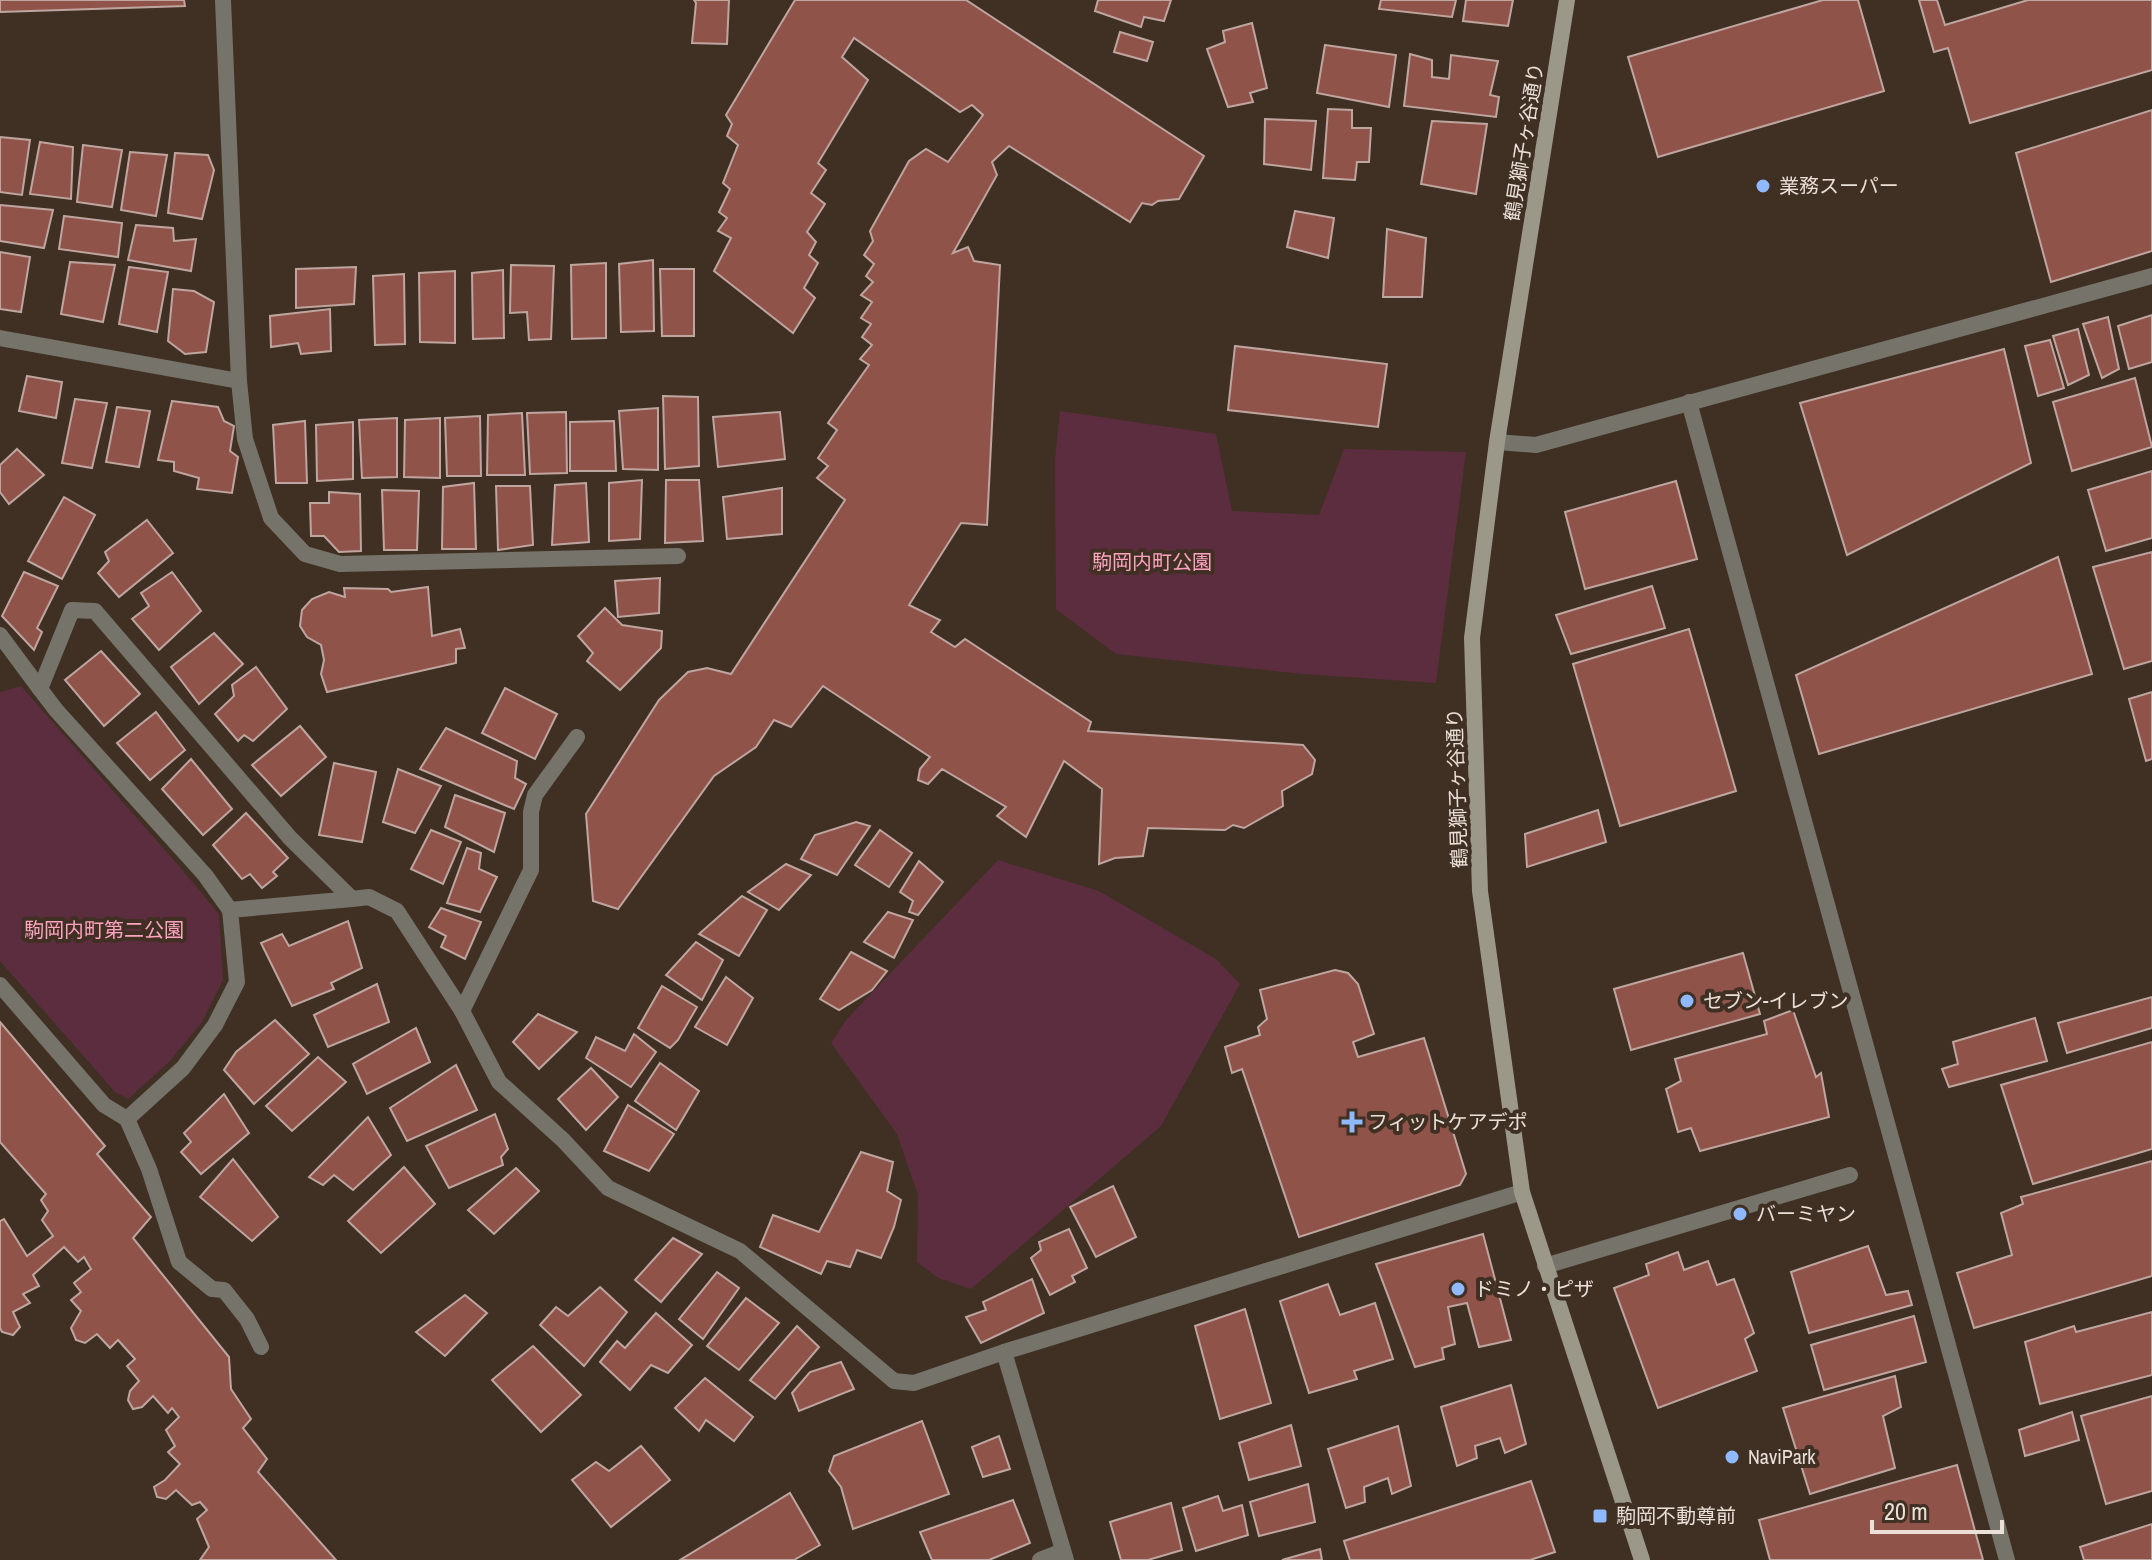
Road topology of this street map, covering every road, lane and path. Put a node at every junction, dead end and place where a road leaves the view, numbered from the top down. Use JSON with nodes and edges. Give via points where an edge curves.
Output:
{"nodes":[{"id":1,"x":223,"y":0,"type":"edge"},
{"id":2,"x":1567,"y":0,"type":"edge"},
{"id":3,"x":2152,"y":276,"type":"edge"},
{"id":4,"x":0,"y":338,"type":"edge"},
{"id":5,"x":239,"y":381,"type":"junction"},
{"id":6,"x":1689,"y":402,"type":"junction"},
{"id":7,"x":1497,"y":442,"type":"junction"},
{"id":8,"x":678,"y":556,"type":"dead end"},
{"id":9,"x":0,"y":635,"type":"edge"},
{"id":10,"x":40,"y":689,"type":"junction"},
{"id":11,"x":577,"y":737,"type":"dead end"},
{"id":12,"x":352,"y":899,"type":"junction"},
{"id":13,"x":230,"y":910,"type":"junction"},
{"id":14,"x":0,"y":985,"type":"edge"},
{"id":15,"x":462,"y":1011,"type":"junction"},
{"id":16,"x":127,"y":1119,"type":"junction"},
{"id":17,"x":1850,"y":1175,"type":"dead end"},
{"id":18,"x":1522,"y":1192,"type":"junction"},
{"id":19,"x":1545,"y":1266,"type":"junction"},
{"id":20,"x":261,"y":1347,"type":"dead end"},
{"id":21,"x":1004,"y":1352,"type":"junction"},
{"id":22,"x":1065,"y":1555,"type":"edge"},
{"id":23,"x":1040,"y":1560,"type":"edge"},
{"id":24,"x":1642,"y":1560,"type":"edge"},
{"id":25,"x":2007,"y":1560,"type":"edge"}],
"edges":[{"from":1,"to":5,"type":"street"},
{"from":2,"to":7,"type":"main road","name":"鶴見獅子ヶ谷通り"},
{"from":3,"to":6,"type":"street"},
{"from":4,"to":5,"type":"street"},
{"from":5,"to":8,"type":"street","via":[[245,439],[271,518],[305,554],[340,564]]},
{"from":6,"to":7,"type":"street","via":[[1536,445]]},
{"from":6,"to":25,"type":"street"},
{"from":7,"to":18,"type":"main road","name":"鶴見獅子ヶ谷通り","via":[[1472,638],[1480,891]]},
{"from":9,"to":10,"type":"street"},
{"from":10,"to":12,"type":"street","via":[[72,610],[95,611],[290,838]]},
{"from":10,"to":13,"type":"street"},
{"from":11,"to":15,"type":"street","via":[[535,795],[531,870]]},
{"from":12,"to":13,"type":"street"},
{"from":12,"to":15,"type":"street","via":[[369,897],[397,911]]},
{"from":13,"to":16,"type":"street","via":[[237,982],[215,1025],[183,1068]]},
{"from":14,"to":16,"type":"street","via":[[104,1105]]},
{"from":15,"to":21,"type":"street","via":[[499,1082],[608,1188],[740,1251],[894,1381],[914,1383]]},
{"from":16,"to":20,"type":"street","via":[[179,1262],[212,1289],[224,1290]]},
{"from":17,"to":19,"type":"street"},
{"from":18,"to":19,"type":"main road","name":"鶴見獅子ヶ谷通り"},
{"from":18,"to":21,"type":"street"},
{"from":19,"to":24,"type":"main road","name":"鶴見獅子ヶ谷通り"},
{"from":21,"to":22,"type":"street"},
{"from":22,"to":23,"type":"street"}]}
